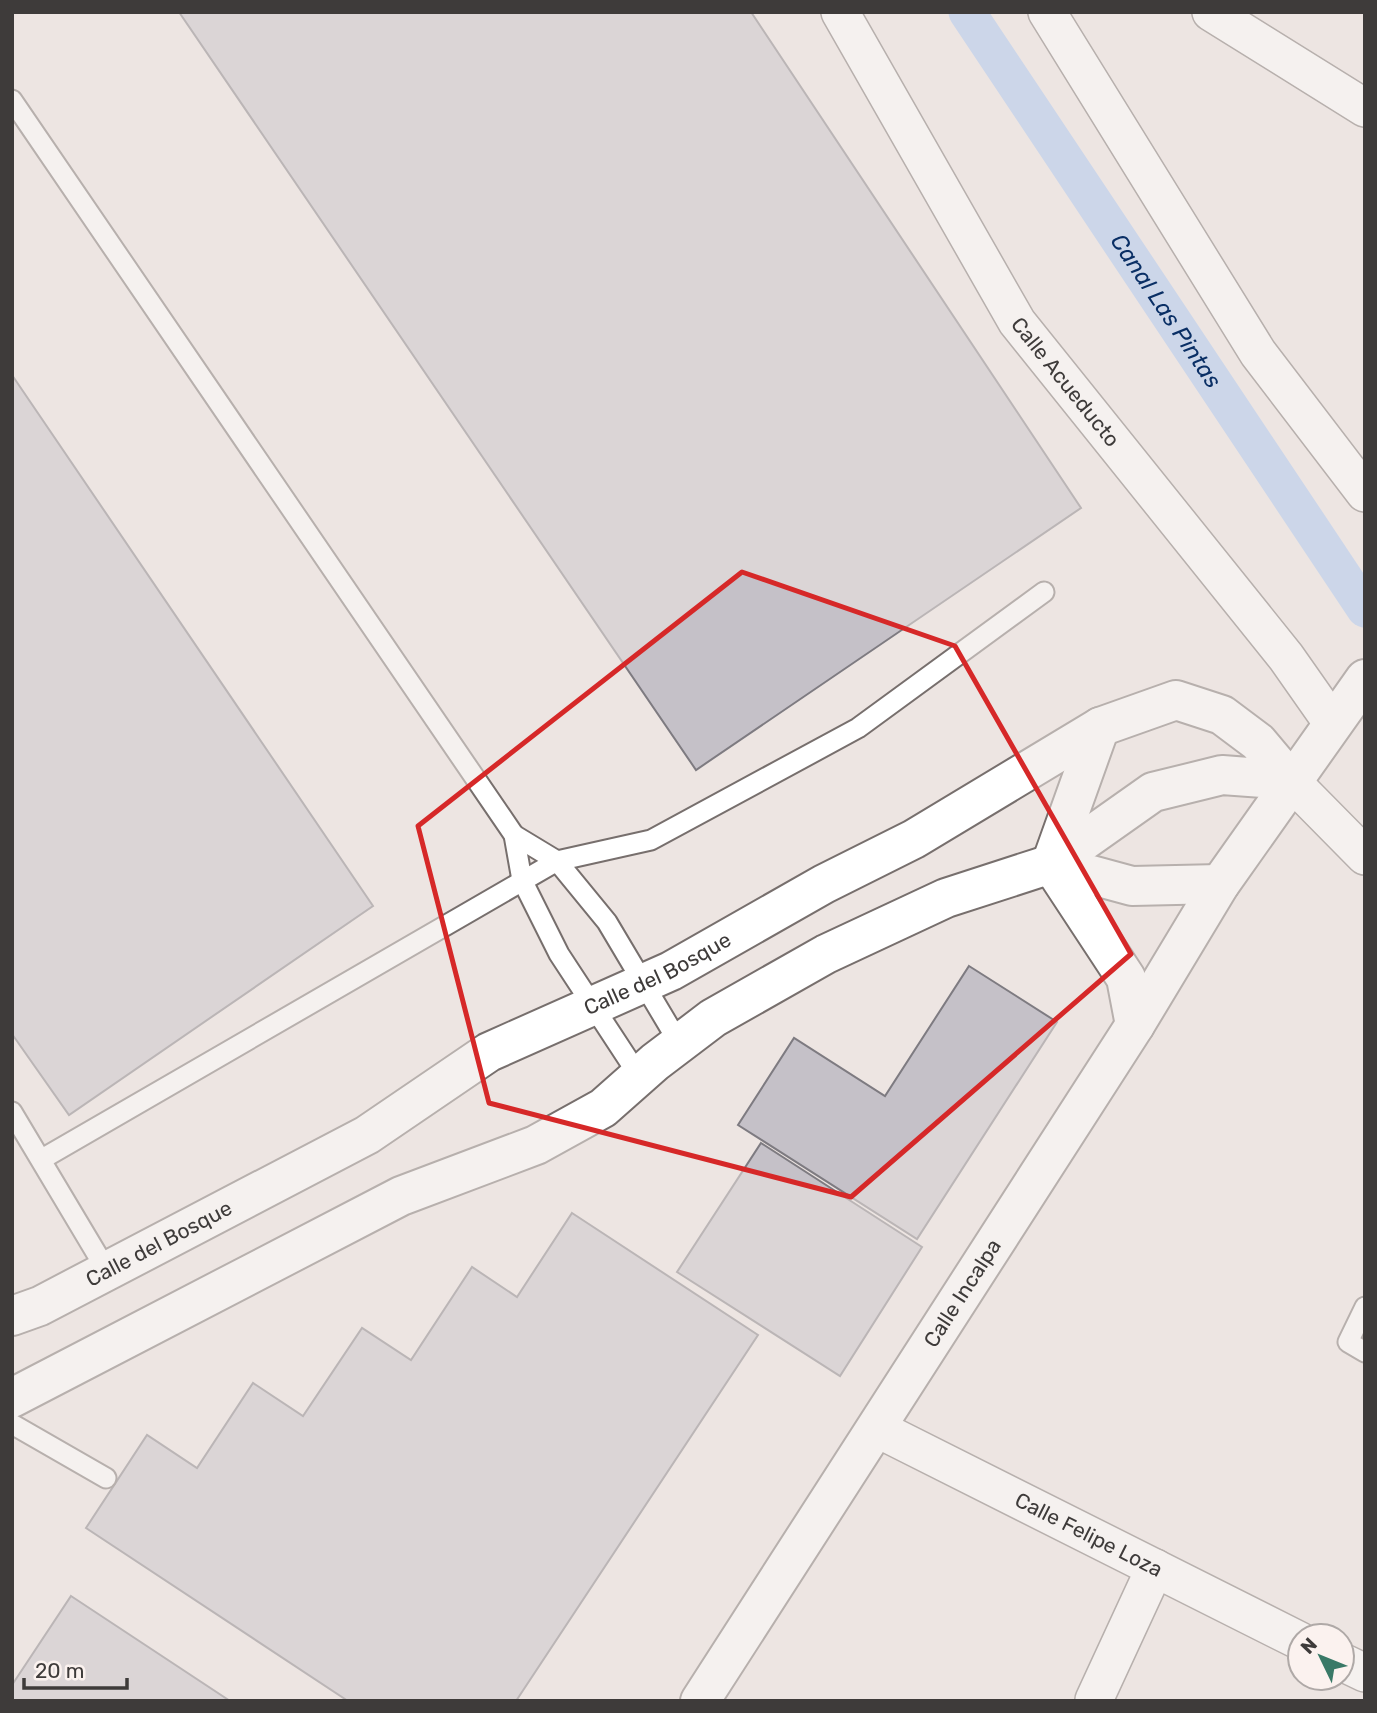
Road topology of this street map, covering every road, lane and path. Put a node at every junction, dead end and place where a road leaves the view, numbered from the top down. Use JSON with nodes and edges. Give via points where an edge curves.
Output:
{"nodes":[{"id":1,"x":840,"y":12,"type":"edge"},
{"id":2,"x":1046,"y":12,"type":"edge"},
{"id":3,"x":1211,"y":12,"type":"edge"},
{"id":4,"x":12,"y":100,"type":"edge"},
{"id":5,"x":1365,"y":108,"type":"edge"},
{"id":6,"x":1365,"y":493,"type":"edge"},
{"id":7,"x":1044,"y":592,"type":"dead end"},
{"id":8,"x":1363,"y":682,"type":"edge"},
{"id":9,"x":1334,"y":724,"type":"junction"},
{"id":10,"x":1100,"y":727,"type":"junction"},
{"id":11,"x":1290,"y":780,"type":"junction"},
{"id":12,"x":514,"y":835,"type":"junction"},
{"id":13,"x":1365,"y":856,"type":"edge"},
{"id":14,"x":556,"y":861,"type":"junction"},
{"id":15,"x":1051,"y":864,"type":"junction"},
{"id":16,"x":522,"y":880,"type":"junction"},
{"id":17,"x":1220,"y":884,"type":"junction"},
{"id":18,"x":645,"y":982,"type":"junction"},
{"id":19,"x":591,"y":1006,"type":"junction"},
{"id":20,"x":1135,"y":1025,"type":"junction"},
{"id":21,"x":679,"y":1043,"type":"junction"},
{"id":22,"x":639,"y":1076,"type":"junction"},
{"id":23,"x":12,"y":1112,"type":"edge"},
{"id":24,"x":42,"y":1159,"type":"junction"},
{"id":25,"x":107,"y":1271,"type":"junction"},
{"id":26,"x":1365,"y":1307,"type":"edge"},
{"id":27,"x":12,"y":1316,"type":"edge"},
{"id":28,"x":1365,"y":1352,"type":"edge"},
{"id":29,"x":12,"y":1398,"type":"edge"},
{"id":30,"x":12,"y":1424,"type":"edge"},
{"id":31,"x":876,"y":1428,"type":"junction"},
{"id":32,"x":106,"y":1478,"type":"dead end"},
{"id":33,"x":1155,"y":1568,"type":"junction"},
{"id":34,"x":1286,"y":1634,"type":"edge"},
{"id":35,"x":1094,"y":1700,"type":"edge"},
{"id":36,"x":700,"y":1701,"type":"edge"}],
"edges":[{"from":1,"to":9,"type":"street","name":"Calle Acueducto","via":[[1017,322],[1286,657]]},
{"from":2,"to":6,"type":"street","via":[[1258,353]]},
{"from":3,"to":5,"type":"street"},
{"from":4,"to":12,"type":"lane"},
{"from":7,"to":14,"type":"lane","via":[[858,727],[651,841]]},
{"from":8,"to":9,"type":"street"},
{"from":9,"to":11,"type":"street"},
{"from":10,"to":11,"type":"street","name":"Calle del Bosque","via":[[1176,700],[1222,715],[1258,743]]},
{"from":10,"to":15,"type":"street"},
{"from":10,"to":18,"type":"street","name":"Calle del Bosque","via":[[914,839]]},
{"from":11,"to":13,"type":"street"},
{"from":11,"to":15,"type":"street","via":[[1222,775],[1153,792]]},
{"from":11,"to":17,"type":"street","name":"Calle Incalpa"},
{"from":12,"to":14,"type":"lane"},
{"from":12,"to":16,"type":"lane"},
{"from":14,"to":16,"type":"lane"},
{"from":14,"to":18,"type":"lane","via":[[607,922]]},
{"from":15,"to":17,"type":"street","via":[[1132,886]]},
{"from":15,"to":20,"type":"street","via":[[1126,978]]},
{"from":15,"to":21,"type":"street","via":[[946,898],[826,954],[713,1018]]},
{"from":16,"to":19,"type":"lane"},
{"from":16,"to":24,"type":"lane"},
{"from":17,"to":20,"type":"street","name":"Calle Incalpa"},
{"from":18,"to":19,"type":"street","name":"Calle del Bosque"},
{"from":18,"to":21,"type":"lane"},
{"from":19,"to":22,"type":"lane"},
{"from":19,"to":25,"type":"street","name":"Calle del Bosque","via":[[489,1052],[368,1135]]},
{"from":20,"to":31,"type":"street","name":"Calle Incalpa"},
{"from":21,"to":22,"type":"street"},
{"from":22,"to":29,"type":"street","via":[[603,1108],[536,1145],[401,1196]]},
{"from":23,"to":24,"type":"lane"},
{"from":24,"to":25,"type":"lane"},
{"from":25,"to":27,"type":"street","name":"Calle del Bosque"},
{"from":26,"to":28,"type":"lane","via":[[1348,1342]]},
{"from":30,"to":32,"type":"lane"},
{"from":31,"to":33,"type":"street","name":"Calle Felipe Loza"},
{"from":31,"to":36,"type":"street","name":"Calle Incalpa"},
{"from":33,"to":34,"type":"street","name":"Calle Felipe Loza"},
{"from":33,"to":35,"type":"street"}]}
